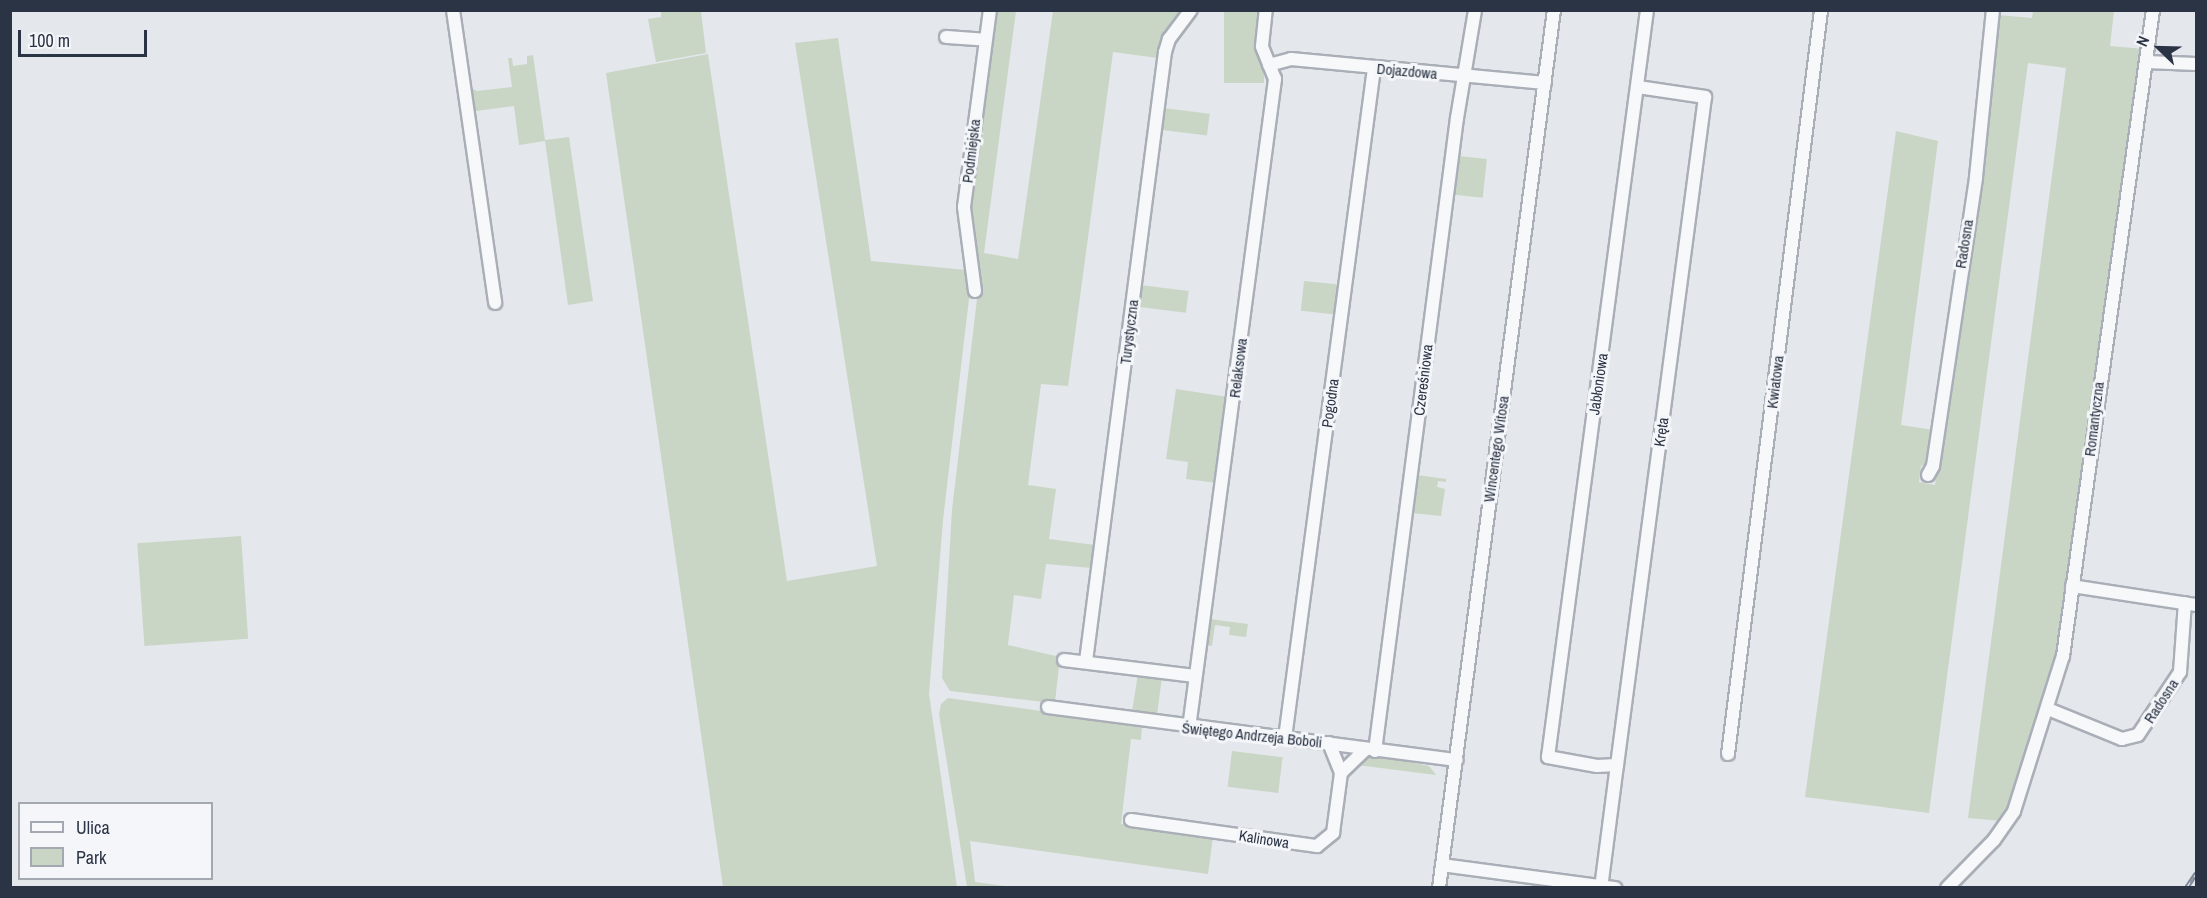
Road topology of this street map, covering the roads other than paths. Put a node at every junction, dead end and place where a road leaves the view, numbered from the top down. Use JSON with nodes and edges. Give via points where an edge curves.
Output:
{"nodes":[{"id":1,"x":453,"y":10,"type":"edge"},
{"id":2,"x":990,"y":10,"type":"edge"},
{"id":3,"x":1191,"y":10,"type":"edge"},
{"id":4,"x":1266,"y":10,"type":"edge"},
{"id":5,"x":1475,"y":10,"type":"edge"},
{"id":6,"x":1554,"y":10,"type":"edge"},
{"id":7,"x":1647,"y":10,"type":"edge"},
{"id":8,"x":1821,"y":10,"type":"edge"},
{"id":9,"x":1993,"y":10,"type":"edge"},
{"id":10,"x":2153,"y":10,"type":"edge"},
{"id":11,"x":946,"y":37,"type":"dead end"},
{"id":12,"x":985,"y":40,"type":"junction"},
{"id":13,"x":2145,"y":62,"type":"junction"},
{"id":14,"x":2196,"y":64,"type":"edge"},
{"id":15,"x":1269,"y":65,"type":"junction"},
{"id":16,"x":1374,"y":68,"type":"junction"},
{"id":17,"x":1463,"y":75,"type":"junction"},
{"id":18,"x":1545,"y":82,"type":"junction"},
{"id":19,"x":1638,"y":87,"type":"junction"},
{"id":20,"x":975,"y":291,"type":"dead end"},
{"id":21,"x":495,"y":303,"type":"dead end"},
{"id":22,"x":1928,"y":475,"type":"dead end"},
{"id":23,"x":2072,"y":586,"type":"junction"},
{"id":24,"x":2191,"y":604,"type":"edge"},
{"id":25,"x":1064,"y":660,"type":"dead end"},
{"id":26,"x":1086,"y":660,"type":"junction"},
{"id":27,"x":1195,"y":675,"type":"junction"},
{"id":28,"x":1048,"y":707,"type":"dead end"},
{"id":29,"x":2048,"y":709,"type":"junction"},
{"id":30,"x":1189,"y":728,"type":"junction"},
{"id":31,"x":1285,"y":738,"type":"junction"},
{"id":32,"x":1329,"y":743,"type":"junction"},
{"id":33,"x":1370,"y":750,"type":"junction"},
{"id":34,"x":1728,"y":754,"type":"dead end"},
{"id":35,"x":1457,"y":760,"type":"junction"},
{"id":36,"x":1617,"y":765,"type":"junction"},
{"id":37,"x":1341,"y":773,"type":"junction"},
{"id":38,"x":1131,"y":820,"type":"dead end"},
{"id":39,"x":1442,"y":865,"type":"junction"},
{"id":40,"x":1606,"y":887,"type":"edge"},
{"id":41,"x":1439,"y":888,"type":"edge"},
{"id":42,"x":1947,"y":888,"type":"edge"}],
"edges":[{"from":1,"to":21,"type":"street"},
{"from":2,"to":12,"type":"street","name":"Podmiejska"},
{"from":3,"to":26,"type":"street","name":"Turystyczna","via":[[1169,39],[1165,52]]},
{"from":4,"to":15,"type":"street","name":"Relaksowa","via":[[1262,46]]},
{"from":5,"to":17,"type":"street","name":"Czereśniowa"},
{"from":6,"to":18,"type":"street","name":"Wincentego Witosa"},
{"from":7,"to":19,"type":"street","name":"Jabłoniowa"},
{"from":8,"to":34,"type":"street","name":"Kwiatowa"},
{"from":9,"to":22,"type":"street","name":"Radosna","via":[[1976,177],[1934,466]]},
{"from":10,"to":13,"type":"street","name":"Romantyczna"},
{"from":11,"to":12,"type":"street"},
{"from":12,"to":20,"type":"street","name":"Podmiejska","via":[[964,207]]},
{"from":13,"to":14,"type":"street"},
{"from":13,"to":23,"type":"street","name":"Romantyczna"},
{"from":15,"to":16,"type":"street","name":"Dojazdowa","via":[[1291,59]]},
{"from":15,"to":27,"type":"street","name":"Relaksowa","via":[[1275,79]]},
{"from":16,"to":17,"type":"street","name":"Dojazdowa"},
{"from":16,"to":31,"type":"street","name":"Pogodna"},
{"from":17,"to":18,"type":"street","name":"Dojazdowa"},
{"from":17,"to":33,"type":"street","name":"Czereśniowa"},
{"from":18,"to":35,"type":"street","name":"Wincentego Witosa"},
{"from":19,"to":36,"type":"street","name":"Kręta","via":[[1705,97]]},
{"from":19,"to":36,"type":"street","name":"Jabłoniowa","via":[[1548,757],[1597,766]]},
{"from":23,"to":24,"type":"street","name":"Radosna"},
{"from":23,"to":29,"type":"street","name":"Romantyczna","via":[[2063,656]]},
{"from":24,"to":29,"type":"street","name":"Radosna","via":[[2180,672],[2138,735],[2122,739]]},
{"from":25,"to":26,"type":"street"},
{"from":26,"to":27,"type":"street"},
{"from":27,"to":30,"type":"street","name":"Relaksowa"},
{"from":28,"to":30,"type":"street","name":"Świętego Andrzeja Boboli"},
{"from":29,"to":42,"type":"street","name":"Romantyczna","via":[[2009,821]]},
{"from":30,"to":31,"type":"street","name":"Świętego Andrzeja Boboli"},
{"from":31,"to":32,"type":"street","name":"Świętego Andrzeja Boboli"},
{"from":32,"to":33,"type":"street","name":"Świętego Andrzeja Boboli"},
{"from":32,"to":37,"type":"street","name":"Kalinowa"},
{"from":33,"to":35,"type":"street","name":"Świętego Andrzeja Boboli"},
{"from":33,"to":37,"type":"street"},
{"from":35,"to":39,"type":"street","name":"Wincentego Witosa"},
{"from":36,"to":40,"type":"street"},
{"from":37,"to":38,"type":"street","name":"Kalinowa","via":[[1333,833],[1317,846]]},
{"from":39,"to":40,"type":"street"},
{"from":39,"to":41,"type":"street","name":"Wincentego Witosa"}]}
